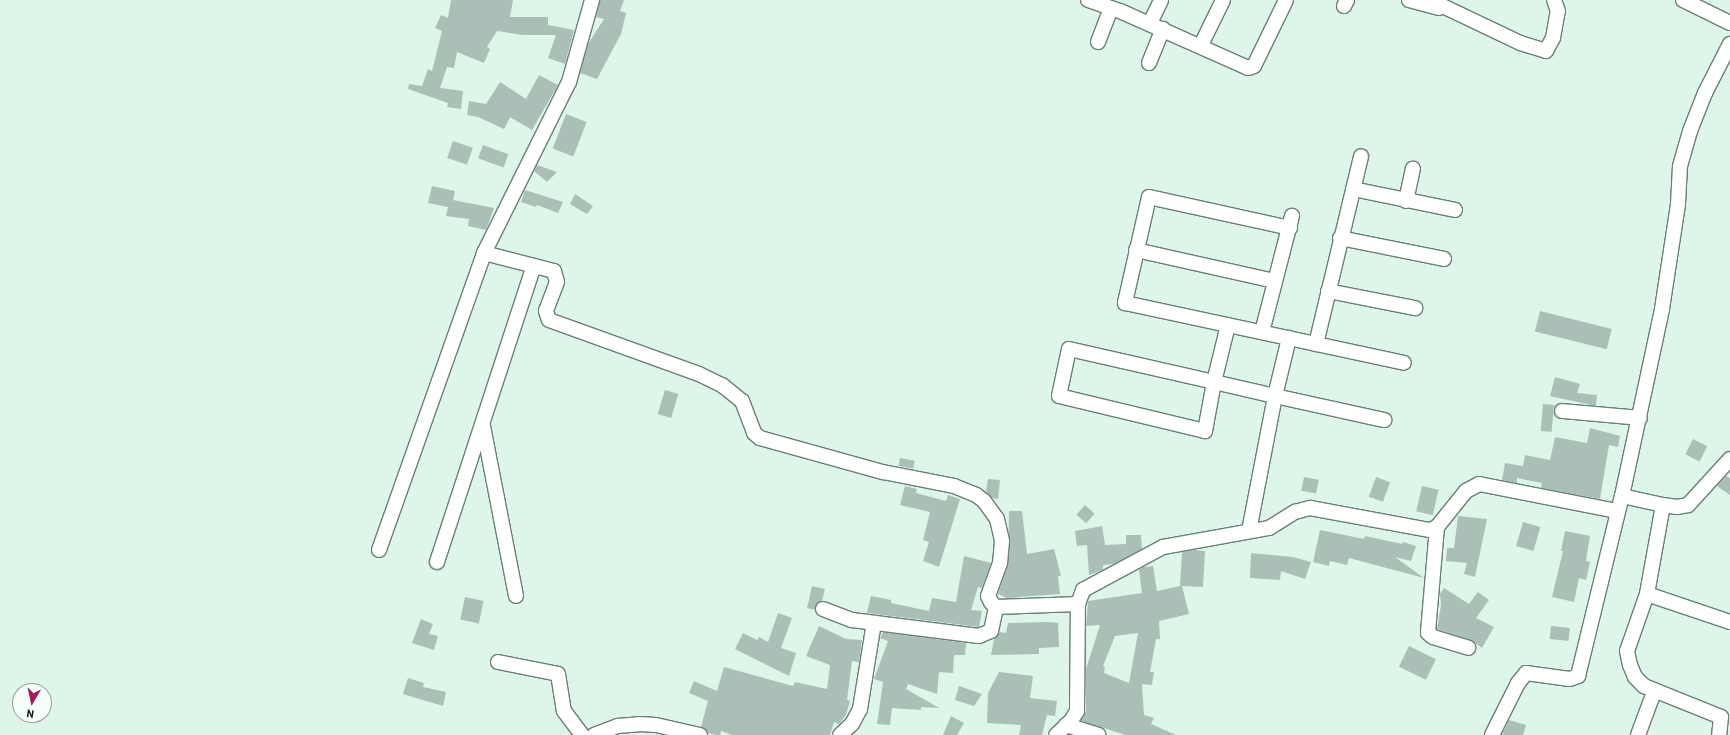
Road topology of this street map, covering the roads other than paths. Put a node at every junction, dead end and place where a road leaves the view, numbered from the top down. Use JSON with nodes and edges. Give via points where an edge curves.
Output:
{"nodes":[{"id":1,"x":592,"y":0,"type":"edge"},
{"id":2,"x":1088,"y":0,"type":"edge"},
{"id":3,"x":1161,"y":0,"type":"edge"},
{"id":4,"x":1223,"y":0,"type":"edge"},
{"id":5,"x":1286,"y":0,"type":"edge"},
{"id":6,"x":1409,"y":0,"type":"edge"},
{"id":7,"x":1430,"y":0,"type":"edge"},
{"id":8,"x":1554,"y":0,"type":"edge"},
{"id":9,"x":1683,"y":0,"type":"edge"},
{"id":10,"x":1112,"y":8,"type":"junction"},
{"id":11,"x":1456,"y":12,"type":"junction"},
{"id":12,"x":1150,"y":23,"type":"junction"},
{"id":13,"x":1730,"y":23,"type":"edge"},
{"id":14,"x":1163,"y":29,"type":"junction"},
{"id":15,"x":1098,"y":42,"type":"dead end"},
{"id":16,"x":1730,"y":44,"type":"edge"},
{"id":17,"x":1201,"y":45,"type":"junction"},
{"id":18,"x":1149,"y":63,"type":"dead end"},
{"id":19,"x":1361,"y":156,"type":"dead end"},
{"id":20,"x":1413,"y":168,"type":"dead end"},
{"id":21,"x":1353,"y":189,"type":"junction"},
{"id":22,"x":1406,"y":201,"type":"junction"},
{"id":23,"x":1455,"y":210,"type":"dead end"},
{"id":24,"x":1340,"y":238,"type":"junction"},
{"id":25,"x":1136,"y":250,"type":"junction"},
{"id":26,"x":484,"y":253,"type":"junction"},
{"id":27,"x":1444,"y":259,"type":"dead end"},
{"id":28,"x":534,"y":266,"type":"junction"},
{"id":29,"x":1275,"y":281,"type":"junction"},
{"id":30,"x":1328,"y":291,"type":"junction"},
{"id":31,"x":1415,"y":308,"type":"dead end"},
{"id":32,"x":1228,"y":325,"type":"junction"},
{"id":33,"x":1262,"y":332,"type":"junction"},
{"id":34,"x":1289,"y":338,"type":"junction"},
{"id":35,"x":1316,"y":344,"type":"junction"},
{"id":36,"x":1404,"y":363,"type":"dead end"},
{"id":37,"x":1214,"y":382,"type":"junction"},
{"id":38,"x":1275,"y":396,"type":"junction"},
{"id":39,"x":1562,"y":411,"type":"dead end"},
{"id":40,"x":1640,"y":418,"type":"junction"},
{"id":41,"x":1384,"y":420,"type":"dead end"},
{"id":42,"x":482,"y":423,"type":"junction"},
{"id":43,"x":1730,"y":459,"type":"edge"},
{"id":44,"x":1622,"y":496,"type":"junction"},
{"id":45,"x":1663,"y":505,"type":"junction"},
{"id":46,"x":1617,"y":511,"type":"junction"},
{"id":47,"x":1437,"y":527,"type":"junction"},
{"id":48,"x":1249,"y":532,"type":"junction"},
{"id":49,"x":379,"y":550,"type":"dead end"},
{"id":50,"x":437,"y":562,"type":"dead end"},
{"id":51,"x":1647,"y":594,"type":"junction"},
{"id":52,"x":516,"y":596,"type":"dead end"},
{"id":53,"x":1078,"y":604,"type":"junction"},
{"id":54,"x":996,"y":607,"type":"junction"},
{"id":55,"x":823,"y":609,"type":"dead end"},
{"id":56,"x":1730,"y":622,"type":"edge"},
{"id":57,"x":874,"y":623,"type":"junction"},
{"id":58,"x":1468,"y":648,"type":"dead end"},
{"id":59,"x":498,"y":662,"type":"dead end"},
{"id":60,"x":1654,"y":692,"type":"junction"},
{"id":61,"x":1726,"y":722,"type":"edge"},
{"id":62,"x":1066,"y":725,"type":"junction"},
{"id":63,"x":582,"y":735,"type":"edge"},
{"id":64,"x":594,"y":735,"type":"edge"},
{"id":65,"x":700,"y":735,"type":"edge"},
{"id":66,"x":840,"y":735,"type":"edge"},
{"id":67,"x":1056,"y":735,"type":"edge"},
{"id":68,"x":1098,"y":735,"type":"edge"},
{"id":69,"x":1492,"y":735,"type":"edge"},
{"id":70,"x":1638,"y":735,"type":"edge"},
{"id":71,"x":1719,"y":735,"type":"edge"}],
"edges":[{"from":1,"to":26,"type":"street","via":[[569,82]]},
{"from":2,"to":10,"type":"street"},
{"from":3,"to":12,"type":"street"},
{"from":4,"to":17,"type":"street"},
{"from":5,"to":17,"type":"street","via":[[1252,68]]},
{"from":6,"to":11,"type":"street"},
{"from":7,"to":11,"type":"street"},
{"from":8,"to":11,"type":"street","via":[[1558,11],[1553,38],[1546,50],[1520,43]]},
{"from":9,"to":13,"type":"street"},
{"from":10,"to":12,"type":"street"},
{"from":10,"to":15,"type":"street"},
{"from":12,"to":14,"type":"street"},
{"from":14,"to":17,"type":"street"},
{"from":14,"to":18,"type":"street"},
{"from":16,"to":40,"type":"street","via":[[1705,93],[1680,166],[1668,275]]},
{"from":19,"to":21,"type":"street"},
{"from":20,"to":22,"type":"street"},
{"from":21,"to":22,"type":"street"},
{"from":21,"to":24,"type":"street"},
{"from":22,"to":23,"type":"street"},
{"from":24,"to":27,"type":"street"},
{"from":24,"to":30,"type":"street"},
{"from":25,"to":29,"type":"street"},
{"from":25,"to":29,"type":"street","via":[[1149,197],[1291,222]]},
{"from":25,"to":32,"type":"street","via":[[1125,303]]},
{"from":26,"to":28,"type":"street"},
{"from":26,"to":49,"type":"street"},
{"from":28,"to":42,"type":"street"},
{"from":28,"to":54,"type":"street","via":[[554,271],[558,278],[546,311],[549,320],[699,374],[722,385],[742,401],[754,433],[760,438],[883,472],[954,486],[976,495],[984,501],[997,519],[1002,541],[1000,563],[988,596]]},
{"from":29,"to":33,"type":"street"},
{"from":30,"to":31,"type":"street"},
{"from":30,"to":35,"type":"street"},
{"from":32,"to":33,"type":"street"},
{"from":32,"to":37,"type":"street"},
{"from":33,"to":34,"type":"street"},
{"from":34,"to":35,"type":"street"},
{"from":34,"to":38,"type":"street"},
{"from":35,"to":36,"type":"street"},
{"from":37,"to":37,"type":"street","via":[[1068,349],[1059,396],[1205,431]]},
{"from":37,"to":38,"type":"street"},
{"from":38,"to":41,"type":"street"},
{"from":38,"to":48,"type":"street"},
{"from":39,"to":40,"type":"street"},
{"from":40,"to":44,"type":"street"},
{"from":42,"to":50,"type":"street"},
{"from":42,"to":52,"type":"street"},
{"from":43,"to":45,"type":"street","via":[[1688,504],[1677,507]]},
{"from":44,"to":45,"type":"street"},
{"from":44,"to":46,"type":"street"},
{"from":45,"to":51,"type":"street"},
{"from":46,"to":47,"type":"street","via":[[1479,484],[1466,491]]},
{"from":46,"to":69,"type":"street","via":[[1578,676],[1570,679],[1526,673],[1518,683]]},
{"from":47,"to":48,"type":"street","via":[[1419,530],[1310,508],[1295,512],[1269,528]]},
{"from":47,"to":58,"type":"street","via":[[1428,633]]},
{"from":48,"to":53,"type":"street","via":[[1162,547],[1083,590]]},
{"from":51,"to":56,"type":"street"},
{"from":51,"to":60,"type":"street","via":[[1627,651],[1635,677]]},
{"from":53,"to":54,"type":"street"},
{"from":53,"to":62,"type":"street","via":[[1078,702],[1074,717]]},
{"from":54,"to":57,"type":"street","via":[[991,631],[982,636]]},
{"from":55,"to":57,"type":"street","via":[[843,617]]},
{"from":57,"to":66,"type":"street","via":[[860,709],[852,724]]},
{"from":59,"to":63,"type":"street","via":[[558,674],[564,711]]},
{"from":60,"to":61,"type":"street","via":[[1708,710]]},
{"from":60,"to":70,"type":"street"},
{"from":61,"to":71,"type":"street"},
{"from":62,"to":67,"type":"street"},
{"from":62,"to":68,"type":"street"},
{"from":64,"to":65,"type":"street","via":[[618,726],[639,724],[656,725]]}]}
